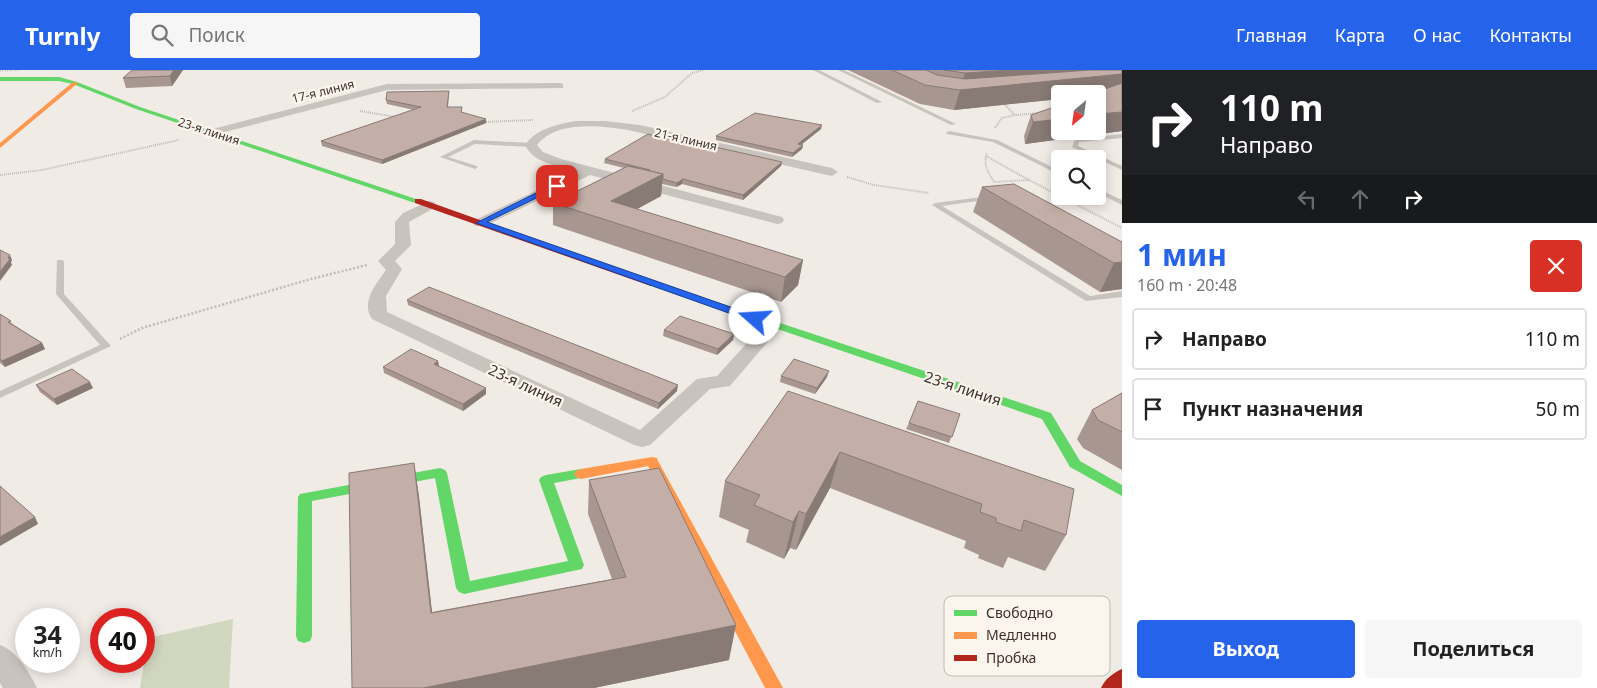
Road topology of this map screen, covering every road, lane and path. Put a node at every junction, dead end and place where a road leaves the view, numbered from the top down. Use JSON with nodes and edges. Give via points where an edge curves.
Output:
{"nodes":[{"id":1,"x":704,"y":70,"type":"edge"},
{"id":2,"x":815,"y":70,"type":"edge"},
{"id":3,"x":840,"y":70,"type":"edge"},
{"id":4,"x":3,"y":80,"type":"edge"},
{"id":5,"x":75,"y":84,"type":"junction"},
{"id":6,"x":560,"y":86,"type":"dead end"},
{"id":7,"x":1000,"y":101,"type":"edge"},
{"id":8,"x":879,"y":102,"type":"dead end"},
{"id":9,"x":359,"y":111,"type":"dead end"},
{"id":10,"x":1042,"y":113,"type":"edge"},
{"id":11,"x":403,"y":119,"type":"edge"},
{"id":12,"x":541,"y":120,"type":"dead end"},
{"id":13,"x":482,"y":122,"type":"edge"},
{"id":14,"x":604,"y":124,"type":"junction"},
{"id":15,"x":953,"y":124,"type":"dead end"},
{"id":16,"x":214,"y":132,"type":"junction"},
{"id":17,"x":949,"y":133,"type":"dead end"},
{"id":18,"x":1122,"y":136,"type":"edge"},
{"id":19,"x":536,"y":140,"type":"junction"},
{"id":20,"x":0,"y":146,"type":"edge"},
{"id":21,"x":475,"y":167,"type":"dead end"},
{"id":22,"x":1122,"y":168,"type":"edge"},
{"id":23,"x":1051,"y":169,"type":"edge"},
{"id":24,"x":588,"y":171,"type":"junction"},
{"id":25,"x":832,"y":172,"type":"joint"},
{"id":26,"x":0,"y":175,"type":"edge"},
{"id":27,"x":1029,"y":180,"type":"dead end"},
{"id":28,"x":1051,"y":191,"type":"edge"},
{"id":29,"x":933,"y":192,"type":"dead end"},
{"id":30,"x":1106,"y":195,"type":"edge"},
{"id":31,"x":1003,"y":196,"type":"edge"},
{"id":32,"x":1122,"y":203,"type":"edge"},
{"id":33,"x":429,"y":205,"type":"junction"},
{"id":34,"x":1077,"y":205,"type":"edge"},
{"id":35,"x":776,"y":220,"type":"dead end"},
{"id":36,"x":480,"y":223,"type":"junction"},
{"id":37,"x":1122,"y":228,"type":"edge"},
{"id":38,"x":386,"y":260,"type":"junction"},
{"id":39,"x":60,"y":262,"type":"dead end"},
{"id":40,"x":1122,"y":294,"type":"edge"},
{"id":41,"x":773,"y":325,"type":"junction"},
{"id":42,"x":106,"y":346,"type":"junction"},
{"id":43,"x":0,"y":395,"type":"edge"},
{"id":44,"x":1122,"y":491,"type":"edge"},
{"id":45,"x":304,"y":636,"type":"dead end"},
{"id":46,"x":0,"y":658,"type":"edge"},
{"id":47,"x":1122,"y":677,"type":"edge"},
{"id":48,"x":21,"y":688,"type":"edge"},
{"id":49,"x":774,"y":688,"type":"edge"},
{"id":50,"x":1110,"y":688,"type":"edge"}],
"edges":[{"from":1,"to":14,"type":"path","via":[[692,74],[665,97]]},
{"from":2,"to":8,"type":"lane"},
{"from":3,"to":15,"type":"lane"},
{"from":4,"to":5,"type":"street","name":"23-я линия","via":[[59,79]]},
{"from":5,"to":16,"type":"street","name":"23-я линия"},
{"from":5,"to":20,"type":"street"},
{"from":6,"to":16,"type":"street","name":"17-я линия","via":[[387,87]]},
{"from":7,"to":10,"type":"path","via":[[1016,115]]},
{"from":9,"to":11,"type":"path"},
{"from":12,"to":13,"type":"path"},
{"from":14,"to":19,"type":"street","name":"21-я линия","via":[[564,127]]},
{"from":14,"to":25,"type":"street","name":"21-я линия","via":[[661,133]]},
{"from":16,"to":26,"type":"path","via":[[42,170]]},
{"from":16,"to":33,"type":"street","name":"23-я линия"},
{"from":17,"to":23,"type":"lane","via":[[995,141]]},
{"from":18,"to":22,"type":"lane","via":[[1077,140],[1076,147]]},
{"from":19,"to":21,"type":"lane","via":[[474,142],[443,157]]},
{"from":19,"to":24,"type":"street","via":[[533,151]]},
{"from":24,"to":35,"type":"street"},
{"from":24,"to":36,"type":"street"},
{"from":25,"to":29,"type":"path","via":[[874,185]]},
{"from":27,"to":28,"type":"path"},
{"from":30,"to":32,"type":"lane"},
{"from":31,"to":40,"type":"lane","via":[[935,205],[1090,299]]},
{"from":33,"to":36,"type":"street","name":"23-я линия"},
{"from":33,"to":38,"type":"street","via":[[404,218],[400,226],[403,245]]},
{"from":34,"to":37,"type":"path"},
{"from":36,"to":41,"type":"street","name":"23-я линия"},
{"from":38,"to":41,"type":"street","name":"23-я линия","via":[[394,269],[377,296],[378,315],[642,440],[704,383],[723,382]]},
{"from":38,"to":42,"type":"path","via":[[142,328]]},
{"from":39,"to":42,"type":"lane","via":[[60,294]]},
{"from":41,"to":44,"type":"street","name":"23-я линия","via":[[1048,416],[1075,464]]},
{"from":42,"to":43,"type":"lane"},
{"from":45,"to":49,"type":"street","via":[[305,497],[440,473],[464,588],[577,565],[546,480],[652,461]]},
{"from":46,"to":48,"type":"street"},
{"from":47,"to":50,"type":"street"}]}
